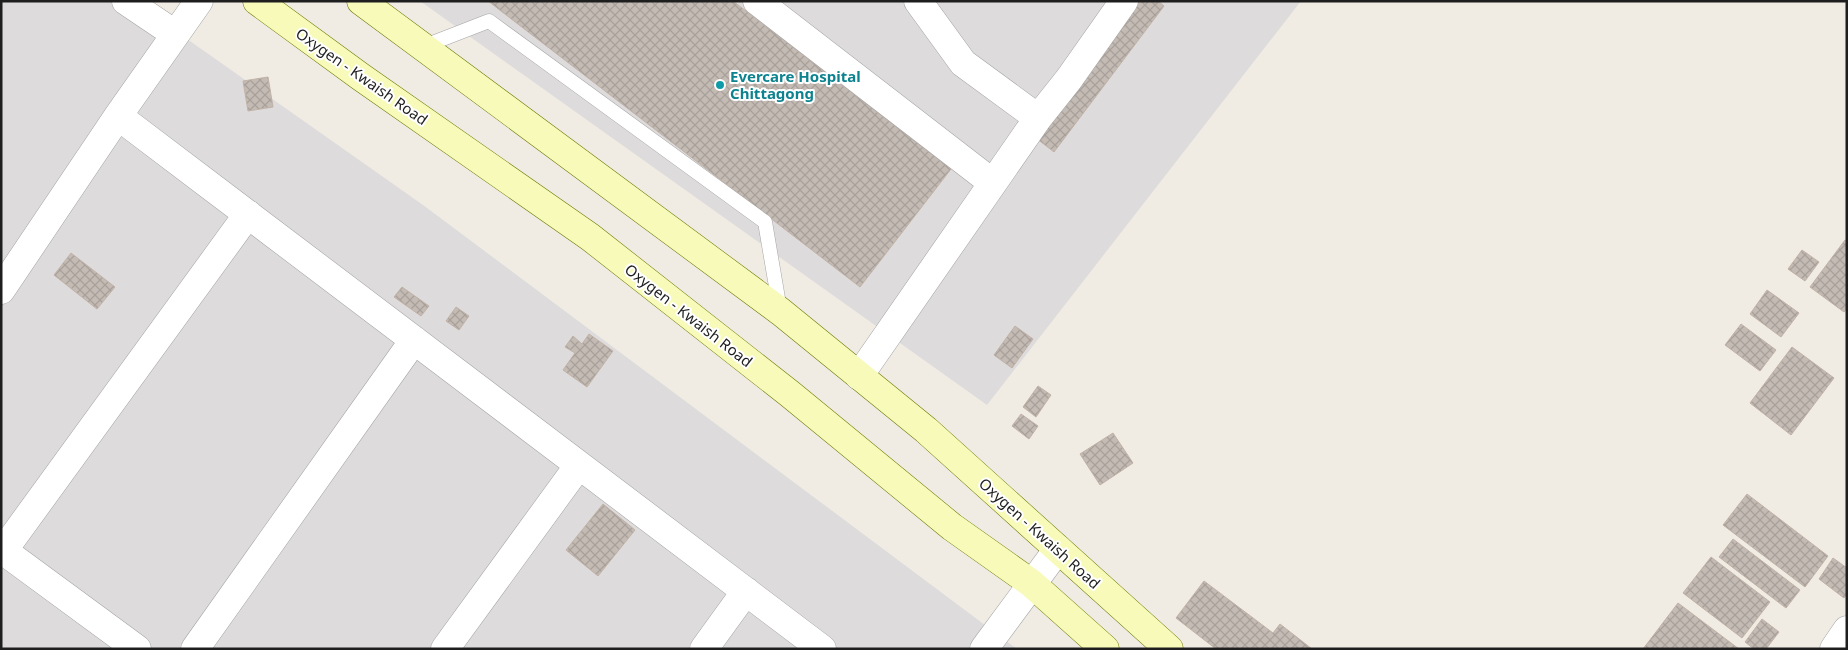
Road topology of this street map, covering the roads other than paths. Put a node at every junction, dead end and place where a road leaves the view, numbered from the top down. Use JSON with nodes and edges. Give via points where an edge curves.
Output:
{"nodes":[{"id":1,"x":126,"y":1,"type":"edge"},
{"id":2,"x":199,"y":1,"type":"edge"},
{"id":3,"x":257,"y":1,"type":"edge"},
{"id":4,"x":361,"y":1,"type":"edge"},
{"id":5,"x":757,"y":1,"type":"edge"},
{"id":6,"x":918,"y":1,"type":"edge"},
{"id":7,"x":1124,"y":1,"type":"edge"},
{"id":8,"x":175,"y":34,"type":"junction"},
{"id":9,"x":422,"y":47,"type":"junction"},
{"id":10,"x":118,"y":116,"type":"junction"},
{"id":11,"x":1038,"y":118,"type":"junction"},
{"id":12,"x":985,"y":177,"type":"dead end"},
{"id":13,"x":248,"y":214,"type":"junction"},
{"id":14,"x":1,"y":290,"type":"edge"},
{"id":15,"x":781,"y":312,"type":"junction"},
{"id":16,"x":414,"y":340,"type":"junction"},
{"id":17,"x":859,"y":376,"type":"junction"},
{"id":18,"x":579,"y":465,"type":"junction"},
{"id":19,"x":1058,"y":549,"type":"junction"},
{"id":20,"x":2,"y":550,"type":"edge"},
{"id":21,"x":1031,"y":584,"type":"junction"},
{"id":22,"x":746,"y":591,"type":"junction"},
{"id":23,"x":1847,"y":630,"type":"edge"},
{"id":24,"x":137,"y":649,"type":"edge"},
{"id":25,"x":195,"y":649,"type":"edge"},
{"id":26,"x":445,"y":649,"type":"edge"},
{"id":27,"x":704,"y":649,"type":"edge"},
{"id":28,"x":822,"y":649,"type":"edge"},
{"id":29,"x":984,"y":649,"type":"edge"},
{"id":30,"x":1105,"y":649,"type":"edge"},
{"id":31,"x":1169,"y":649,"type":"edge"},
{"id":32,"x":1834,"y":649,"type":"edge"}],
"edges":[{"from":1,"to":8,"type":"street"},
{"from":2,"to":8,"type":"street"},
{"from":3,"to":21,"type":"main road","name":"Oxygen - Kwaish Road","via":[[590,237],[790,394],[952,527]]},
{"from":4,"to":9,"type":"main road","name":"Oxygen - Kwaish Road"},
{"from":5,"to":12,"type":"street"},
{"from":6,"to":11,"type":"street","via":[[963,63]]},
{"from":7,"to":11,"type":"street"},
{"from":8,"to":10,"type":"street"},
{"from":9,"to":15,"type":"main road","name":"Oxygen - Kwaish Road"},
{"from":9,"to":15,"type":"lane","via":[[489,21],[765,222]]},
{"from":10,"to":13,"type":"street"},
{"from":10,"to":14,"type":"street"},
{"from":11,"to":17,"type":"street"},
{"from":13,"to":16,"type":"street"},
{"from":13,"to":20,"type":"street"},
{"from":15,"to":17,"type":"main road","name":"Oxygen - Kwaish Road"},
{"from":16,"to":18,"type":"street"},
{"from":16,"to":25,"type":"street"},
{"from":17,"to":19,"type":"main road","name":"Oxygen - Kwaish Road","via":[[926,430]]},
{"from":18,"to":22,"type":"street"},
{"from":18,"to":26,"type":"street"},
{"from":19,"to":21,"type":"street"},
{"from":19,"to":31,"type":"main road","name":"Oxygen - Kwaish Road"},
{"from":20,"to":24,"type":"street"},
{"from":21,"to":29,"type":"street"},
{"from":21,"to":30,"type":"main road","name":"Oxygen - Kwaish Road"},
{"from":22,"to":27,"type":"street"},
{"from":22,"to":28,"type":"street"},
{"from":23,"to":32,"type":"street"}]}
